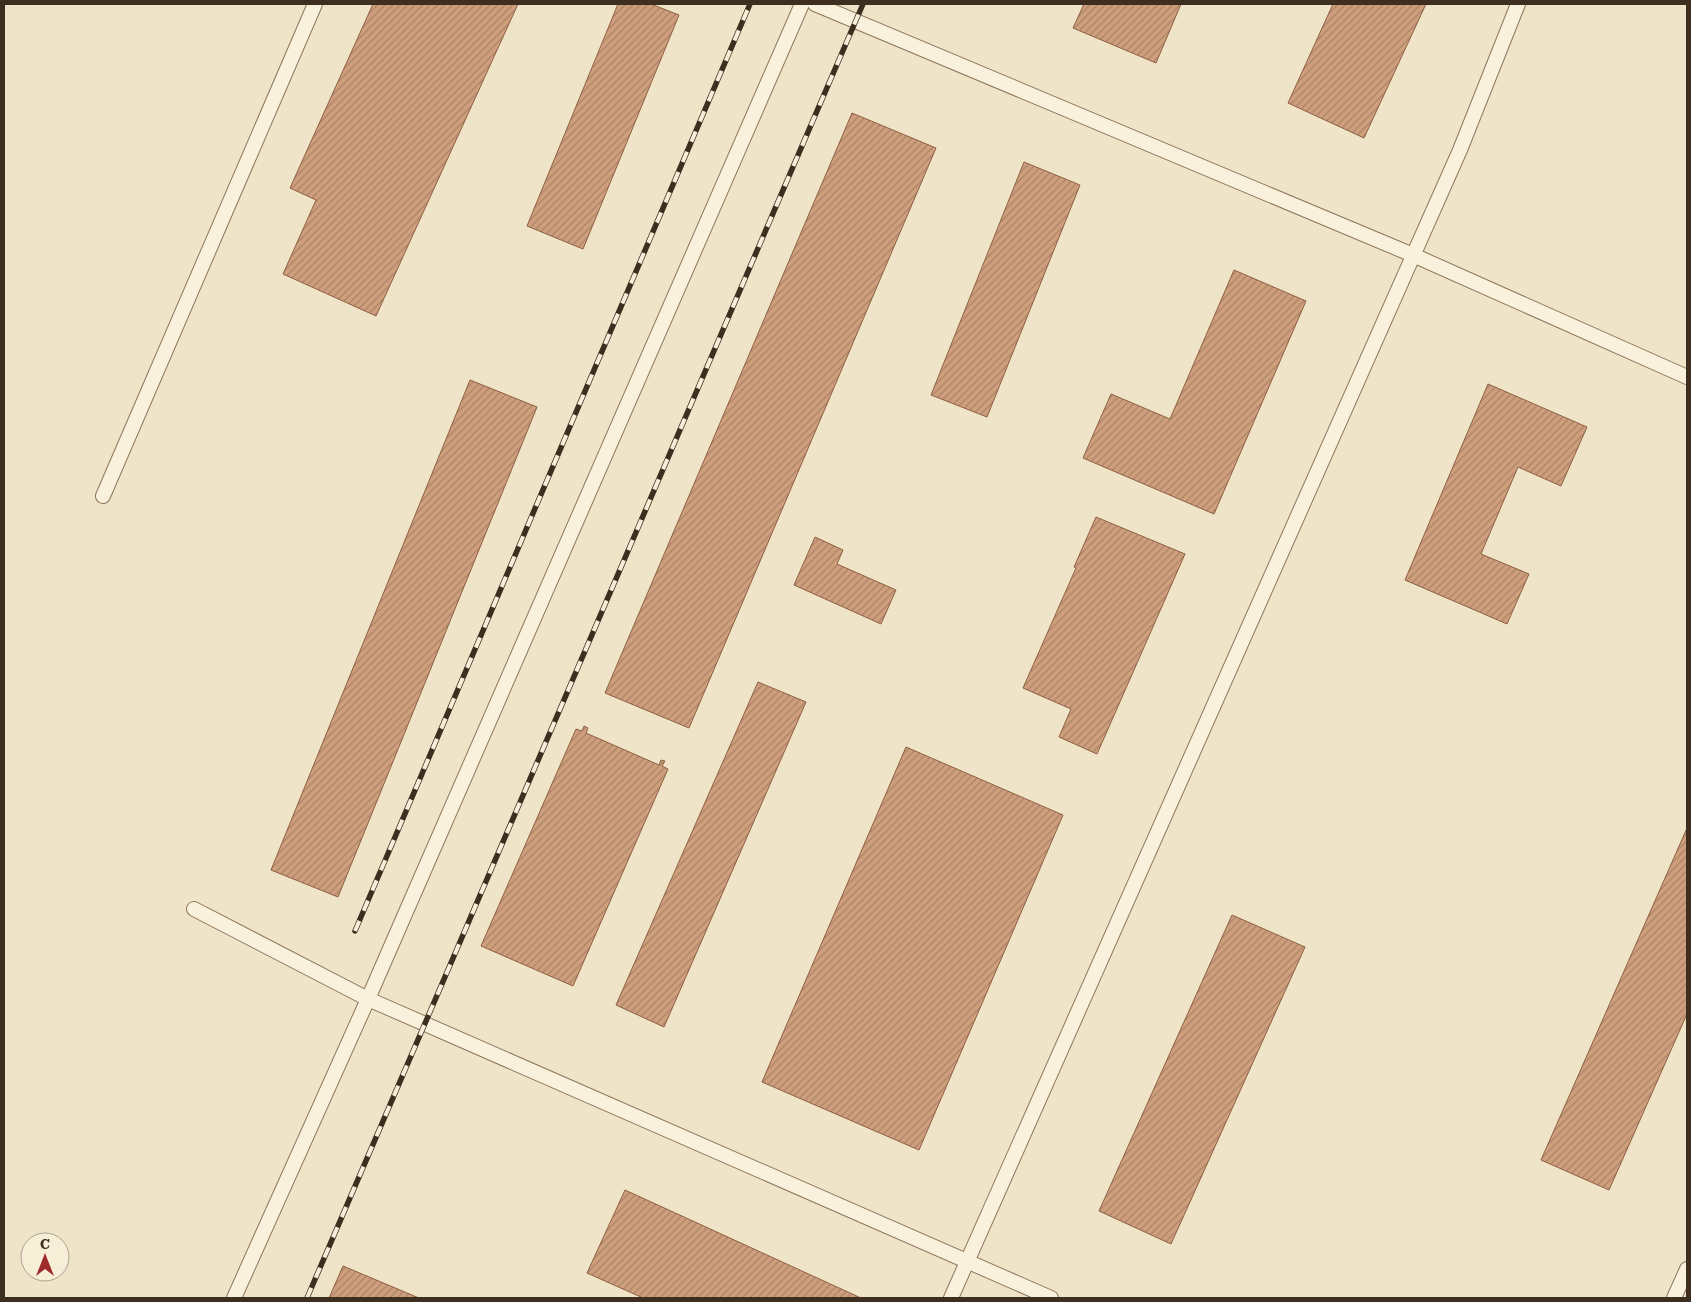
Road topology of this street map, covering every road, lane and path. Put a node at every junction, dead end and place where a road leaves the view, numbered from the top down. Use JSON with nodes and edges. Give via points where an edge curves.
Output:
{"nodes":[{"id":1,"x":315,"y":4,"type":"edge"},
{"id":2,"x":802,"y":4,"type":"edge"},
{"id":3,"x":815,"y":4,"type":"edge"},
{"id":4,"x":1518,"y":4,"type":"edge"},
{"id":5,"x":1413,"y":255,"type":"junction"},
{"id":6,"x":1687,"y":377,"type":"edge"},
{"id":7,"x":102,"y":496,"type":"dead end"},
{"id":8,"x":194,"y":909,"type":"dead end"},
{"id":9,"x":368,"y":999,"type":"junction"},
{"id":10,"x":967,"y":1262,"type":"junction"},
{"id":11,"x":1687,"y":1269,"type":"edge"},
{"id":12,"x":234,"y":1298,"type":"edge"},
{"id":13,"x":951,"y":1298,"type":"edge"},
{"id":14,"x":1051,"y":1298,"type":"edge"},
{"id":15,"x":1674,"y":1298,"type":"edge"}],
"edges":[{"from":1,"to":7,"type":"lane"},
{"from":2,"to":9,"type":"lane"},
{"from":3,"to":5,"type":"lane"},
{"from":4,"to":5,"type":"lane","via":[[1460,150]]},
{"from":5,"to":6,"type":"lane"},
{"from":5,"to":10,"type":"lane"},
{"from":8,"to":9,"type":"lane"},
{"from":9,"to":10,"type":"lane"},
{"from":9,"to":12,"type":"lane"},
{"from":10,"to":13,"type":"lane"},
{"from":10,"to":14,"type":"lane"},
{"from":11,"to":15,"type":"lane"}]}
